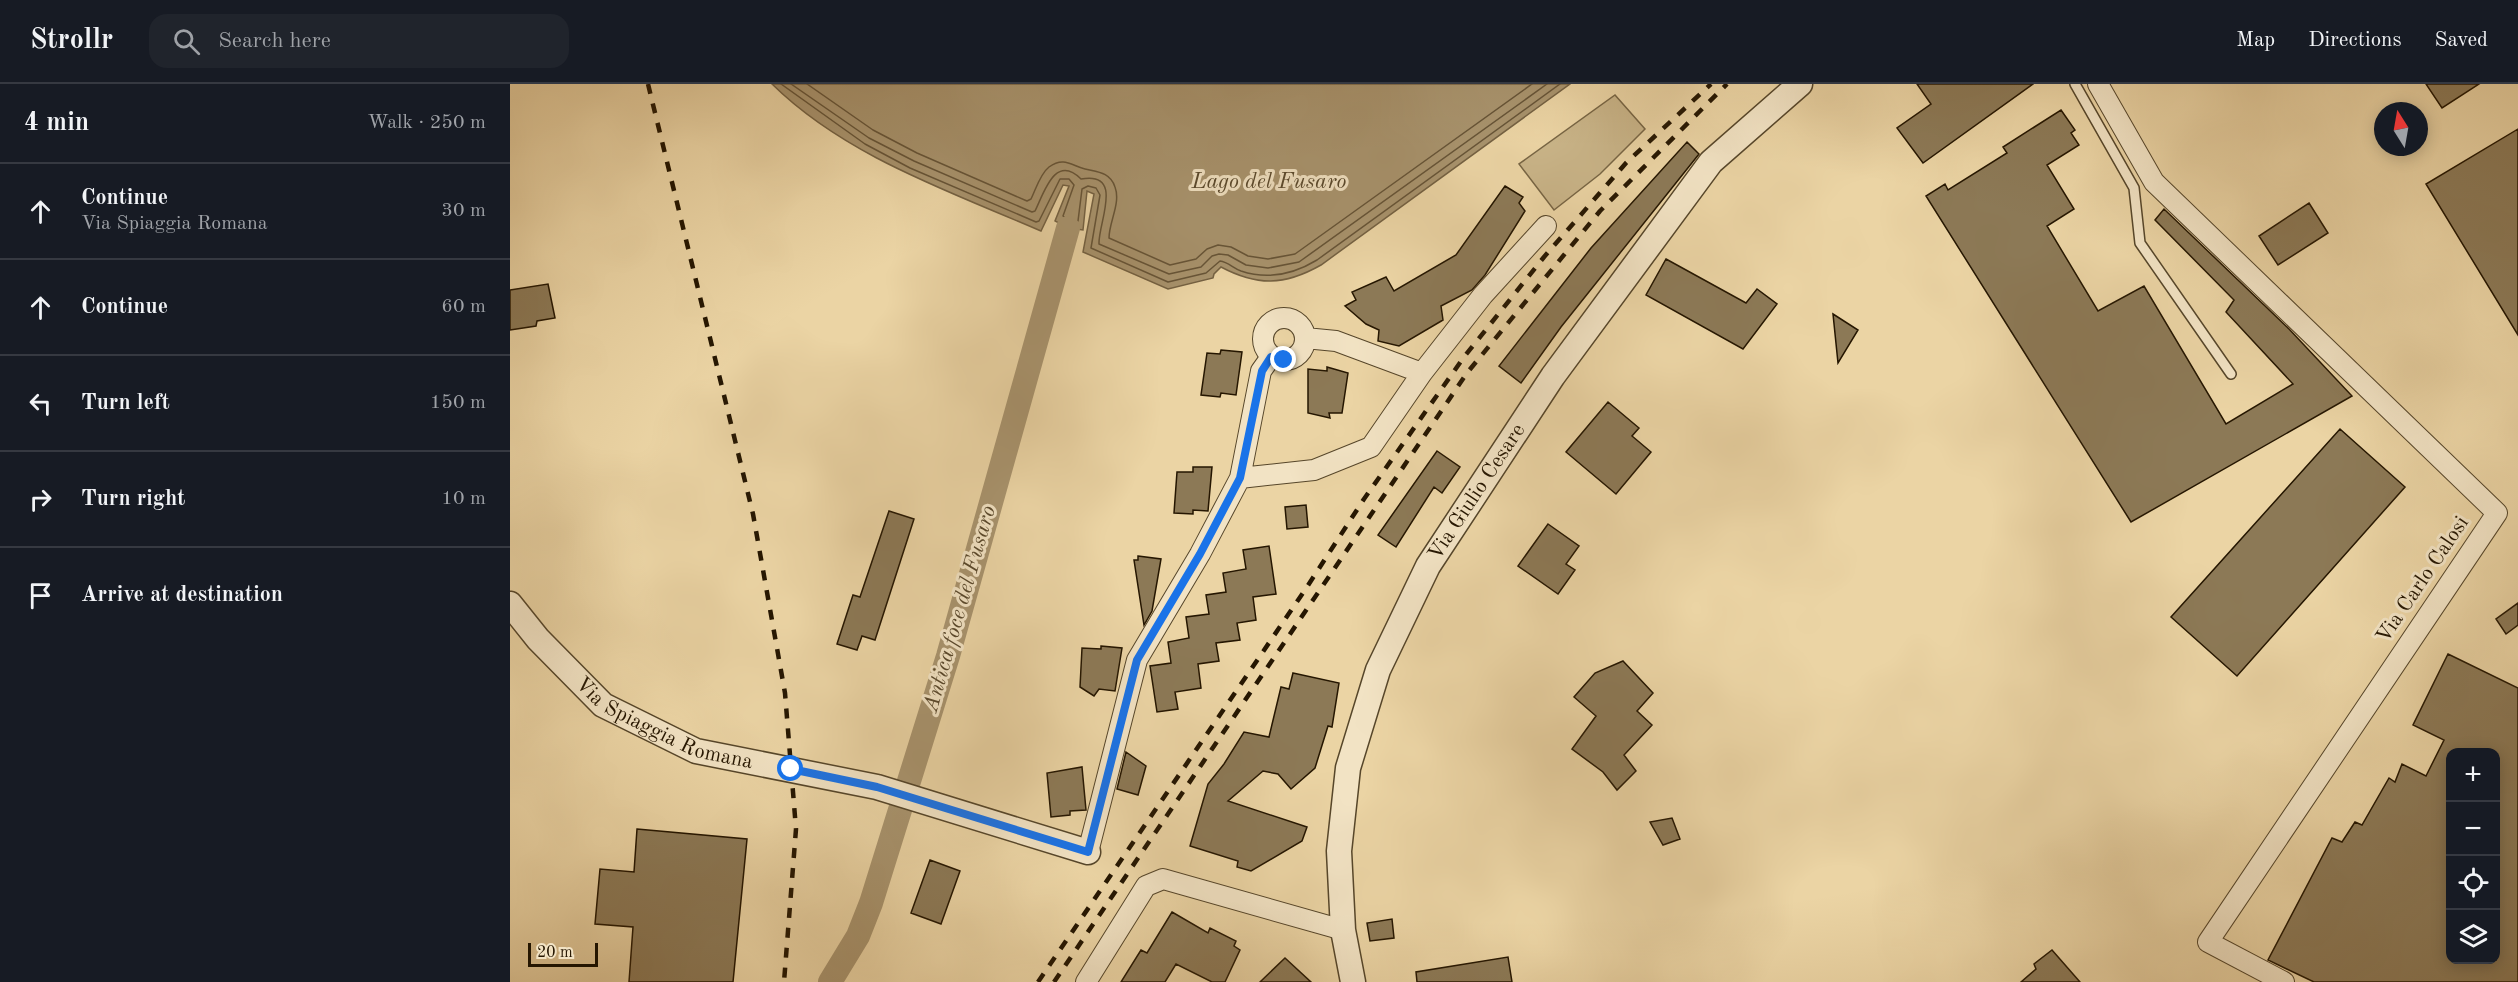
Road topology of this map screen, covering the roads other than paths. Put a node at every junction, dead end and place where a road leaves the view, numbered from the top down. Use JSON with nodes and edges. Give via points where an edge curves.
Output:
{"nodes":[{"id":1,"x":1800,"y":84,"type":"edge"},
{"id":2,"x":2075,"y":84,"type":"edge"},
{"id":3,"x":2098,"y":84,"type":"edge"},
{"id":4,"x":1546,"y":226,"type":"dead end"},
{"id":5,"x":1305,"y":338,"type":"junction"},
{"id":6,"x":1271,"y":357,"type":"junction"},
{"id":7,"x":1422,"y":373,"type":"junction"},
{"id":8,"x":2231,"y":374,"type":"dead end"},
{"id":9,"x":1240,"y":478,"type":"junction"},
{"id":10,"x":510,"y":604,"type":"edge"},
{"id":11,"x":1088,"y":852,"type":"joint"},
{"id":12,"x":1343,"y":930,"type":"junction"},
{"id":13,"x":2277,"y":980,"type":"edge"},
{"id":14,"x":1086,"y":982,"type":"edge"},
{"id":15,"x":1353,"y":982,"type":"edge"}],
"edges":[{"from":1,"to":12,"type":"street","name":"Via Giulio Cesare","via":[[1711,162],[1553,376],[1428,566],[1377,670],[1348,768],[1339,851]]},
{"from":2,"to":8,"type":"lane","via":[[2134,188],[2140,243]]},
{"from":3,"to":13,"type":"street","name":"Via Carlo Calosi","via":[[2154,182],[2497,513],[2208,942]]},
{"from":4,"to":7,"type":"street","via":[[1482,295]]},
{"from":5,"to":6,"type":"street","via":[[1301,351],[1291,359]]},
{"from":5,"to":6,"type":"street","via":[[1294,320],[1273,320],[1262,337]]},
{"from":5,"to":7,"type":"street","via":[[1336,341]]},
{"from":6,"to":9,"type":"street","via":[[1262,371]]},
{"from":7,"to":9,"type":"street","via":[[1371,447],[1314,470]]},
{"from":9,"to":11,"type":"street","via":[[1137,660]]},
{"from":10,"to":11,"type":"street","name":"Via Spiaggia Romana","via":[[538,639],[603,705],[696,751],[889,791]]},
{"from":12,"to":14,"type":"street","via":[[1163,879],[1146,886]]},
{"from":12,"to":15,"type":"street","name":"Via Giulio Cesare"}]}
